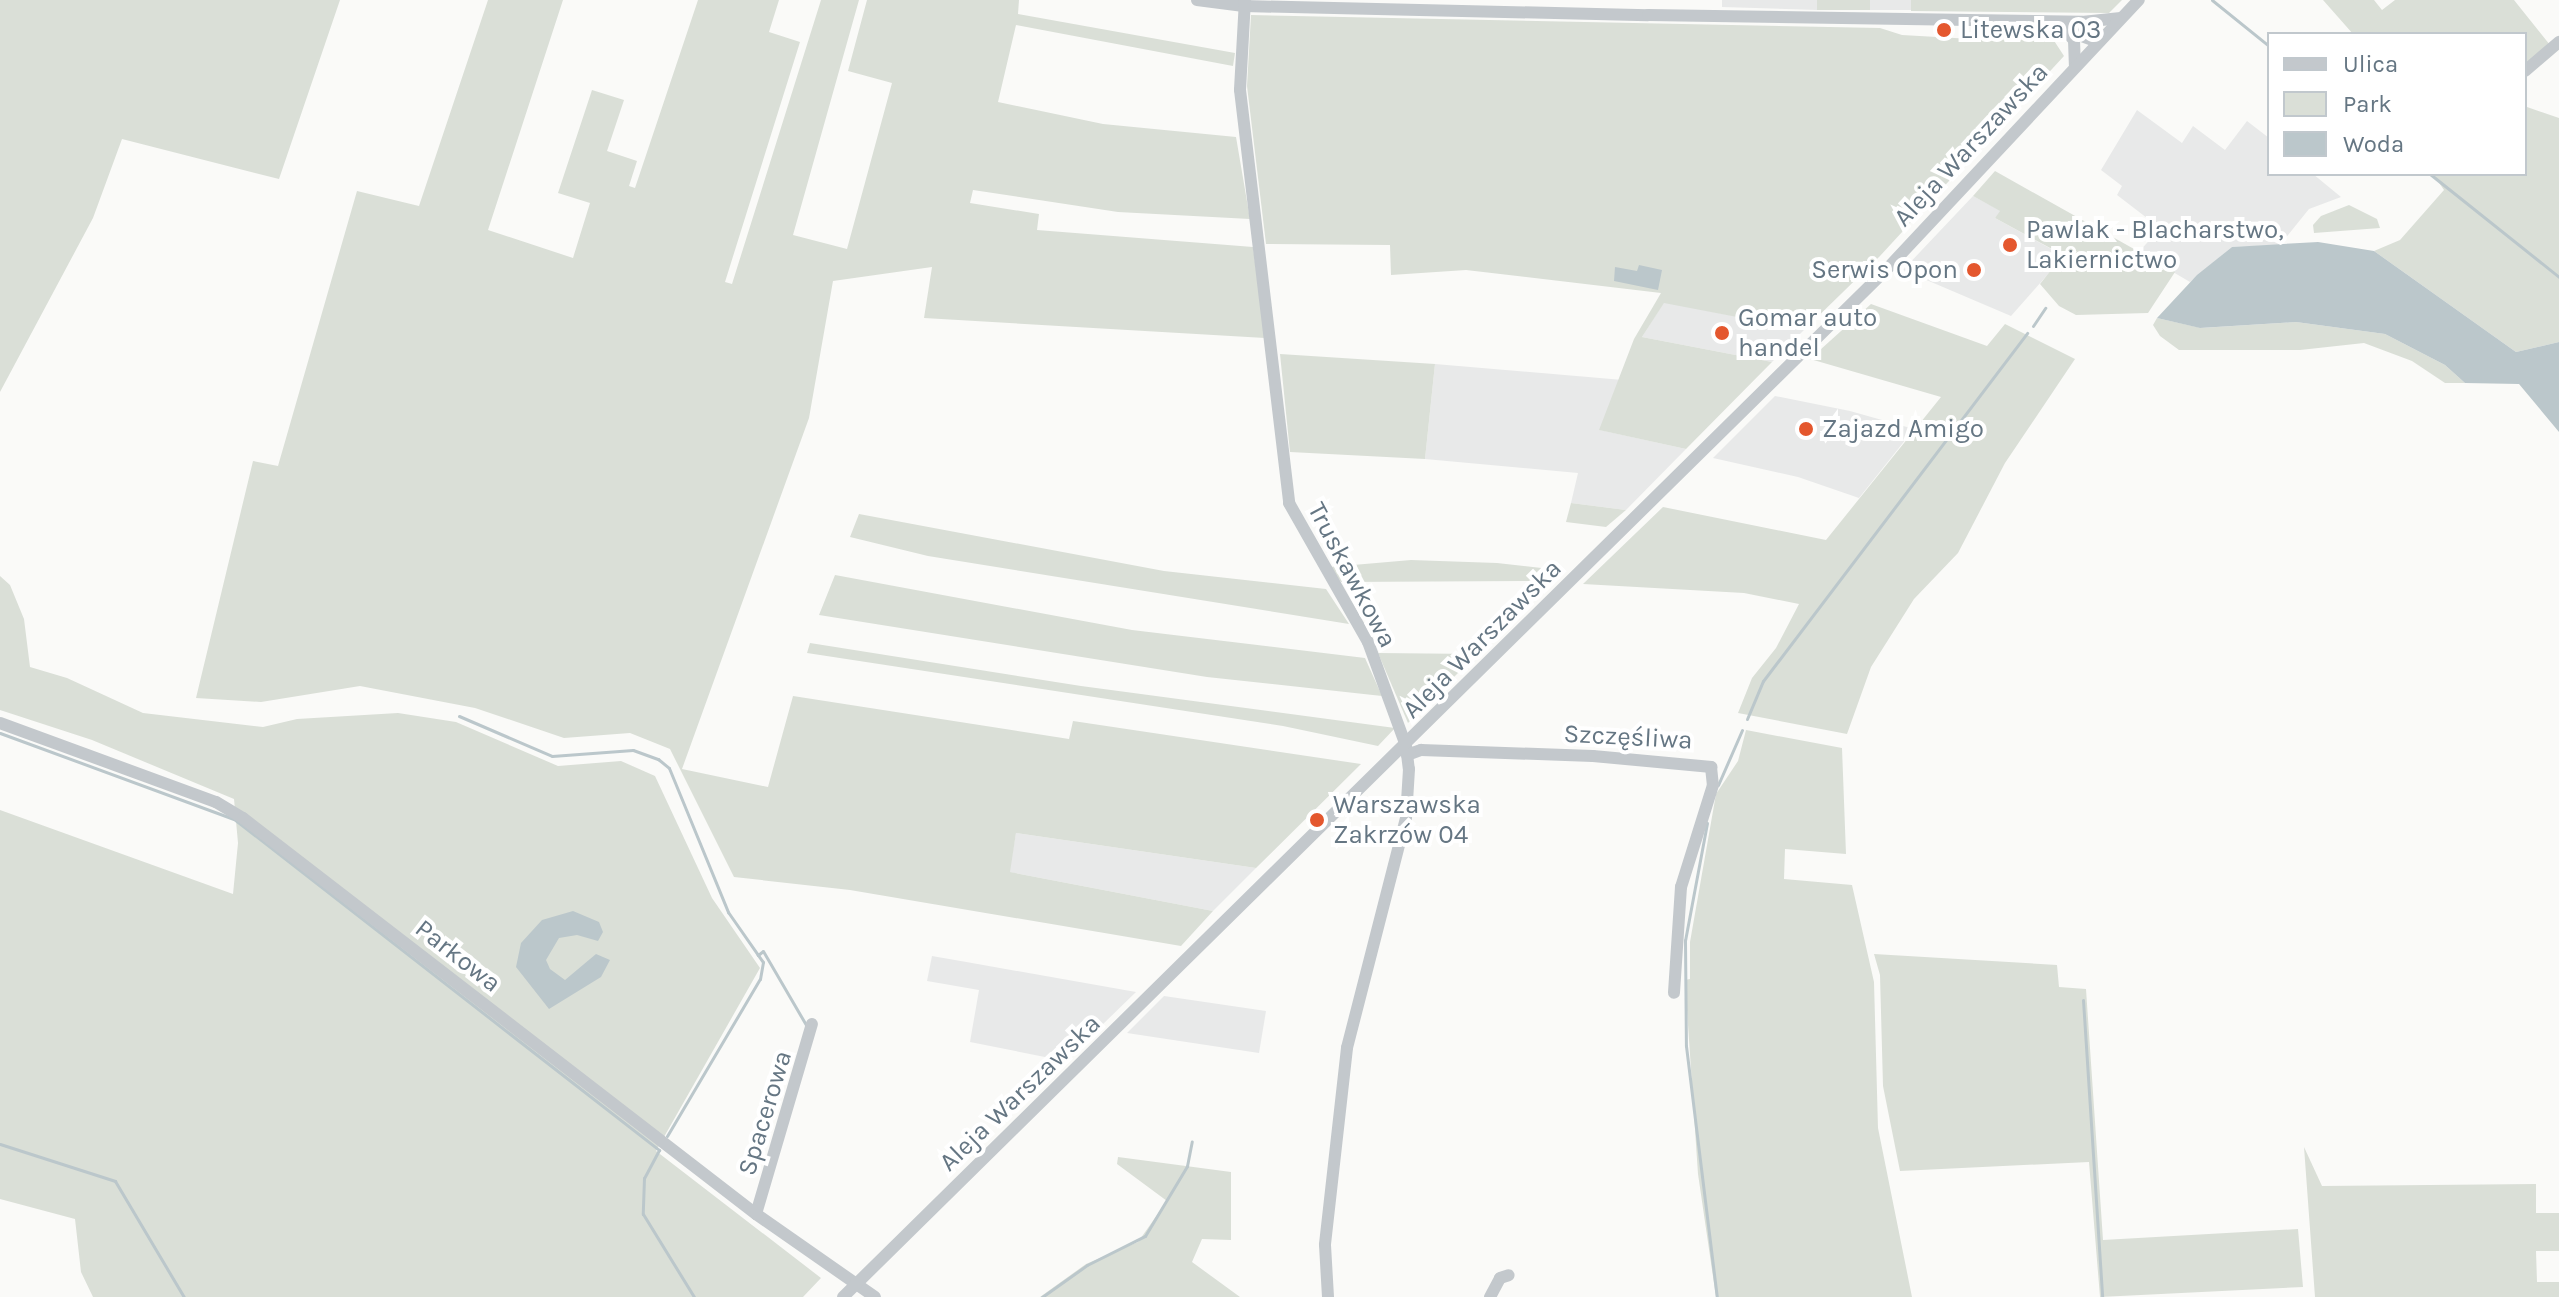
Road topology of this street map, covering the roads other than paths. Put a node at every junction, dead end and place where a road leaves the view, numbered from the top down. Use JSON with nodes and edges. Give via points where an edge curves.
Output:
{"nodes":[{"id":1,"x":1197,"y":0,"type":"edge"},
{"id":2,"x":2139,"y":0,"type":"edge"},
{"id":3,"x":1245,"y":3,"type":"edge"},
{"id":4,"x":2121,"y":18,"type":"junction"},
{"id":5,"x":2030,"y":22,"type":"junction"},
{"id":6,"x":2077,"y":22,"type":"junction"},
{"id":7,"x":2063,"y":29,"type":"junction"},
{"id":8,"x":2098,"y":42,"type":"junction"},
{"id":9,"x":2559,"y":42,"type":"edge"},
{"id":10,"x":2075,"y":65,"type":"junction"},
{"id":11,"x":2527,"y":69,"type":"edge"},
{"id":12,"x":0,"y":723,"type":"edge"},
{"id":13,"x":1406,"y":750,"type":"junction"},
{"id":14,"x":1674,"y":993,"type":"dead end"},
{"id":15,"x":812,"y":1024,"type":"dead end"},
{"id":16,"x":756,"y":1214,"type":"junction"},
{"id":17,"x":1509,"y":1275,"type":"dead end"},
{"id":18,"x":857,"y":1284,"type":"junction"},
{"id":19,"x":843,"y":1297,"type":"edge"},
{"id":20,"x":875,"y":1297,"type":"edge"},
{"id":21,"x":1328,"y":1297,"type":"edge"},
{"id":22,"x":1490,"y":1297,"type":"edge"}],
"edges":[{"from":1,"to":3,"type":"street"},
{"from":2,"to":4,"type":"street","name":"Aleja Warszawska"},
{"from":3,"to":5,"type":"street"},
{"from":3,"to":13,"type":"street","name":"Truskawkowa","via":[[1240,90],[1289,503],[1368,642]]},
{"from":4,"to":6,"type":"street"},
{"from":4,"to":8,"type":"street","name":"Aleja Warszawska"},
{"from":5,"to":6,"type":"street"},
{"from":5,"to":7,"type":"street"},
{"from":6,"to":8,"type":"street","via":[[2095,32]]},
{"from":7,"to":8,"type":"street"},
{"from":7,"to":10,"type":"street","via":[[2074,40]]},
{"from":8,"to":10,"type":"street","name":"Aleja Warszawska"},
{"from":9,"to":11,"type":"street"},
{"from":10,"to":13,"type":"street","name":"Aleja Warszawska","via":[[1886,270]]},
{"from":12,"to":16,"type":"street","name":"Parkowa","via":[[216,802],[243,818]]},
{"from":13,"to":14,"type":"street","name":"Szczęśliwa","via":[[1593,756],[1711,767],[1713,785],[1681,887]]},
{"from":13,"to":18,"type":"street","name":"Aleja Warszawska"},
{"from":13,"to":21,"type":"street","name":"Truskawkowa","via":[[1406,818],[1347,1048],[1325,1245]]},
{"from":15,"to":16,"type":"street","name":"Spacerowa"},
{"from":16,"to":18,"type":"street","name":"Parkowa"},
{"from":17,"to":22,"type":"street","via":[[1500,1278]]},
{"from":18,"to":19,"type":"street","name":"Aleja Warszawska"},
{"from":18,"to":20,"type":"street","name":"Parkowa"}]}
